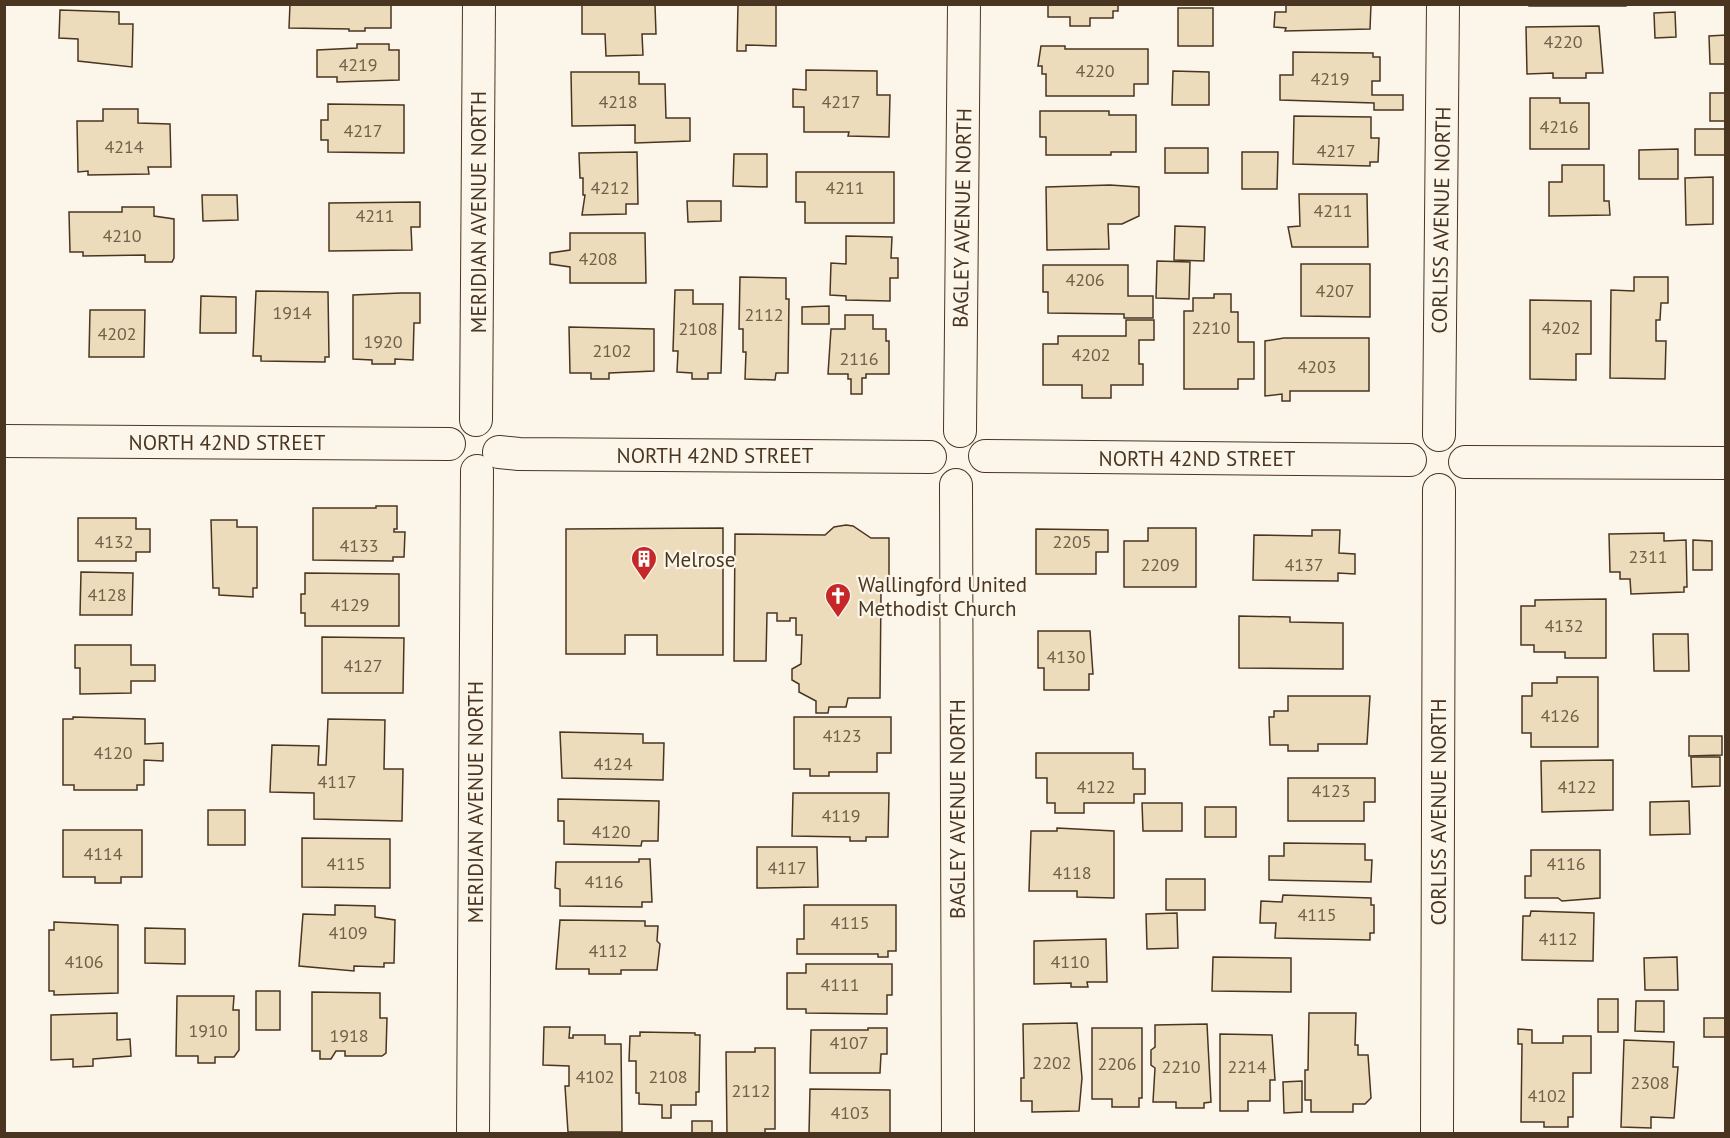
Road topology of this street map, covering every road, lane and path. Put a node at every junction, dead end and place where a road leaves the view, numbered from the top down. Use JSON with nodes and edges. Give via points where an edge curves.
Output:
{"nodes":[{"id":1,"x":479,"y":4,"type":"edge"},
{"id":2,"x":964,"y":4,"type":"edge"},
{"id":3,"x":1443,"y":4,"type":"edge"},
{"id":4,"x":477,"y":420,"type":"junction"},
{"id":5,"x":960,"y":431,"type":"junction"},
{"id":6,"x":1438,"y":435,"type":"junction"},
{"id":7,"x":4,"y":441,"type":"edge"},
{"id":8,"x":449,"y":444,"type":"junction"},
{"id":9,"x":985,"y":456,"type":"junction"},
{"id":10,"x":930,"y":457,"type":"junction"},
{"id":11,"x":1410,"y":460,"type":"junction"},
{"id":12,"x":488,"y":461,"type":"junction"},
{"id":13,"x":1465,"y":462,"type":"junction"},
{"id":14,"x":1725,"y":463,"type":"edge"},
{"id":15,"x":956,"y":485,"type":"junction"},
{"id":16,"x":1439,"y":490,"type":"junction"},
{"id":17,"x":473,"y":1134,"type":"edge"},
{"id":18,"x":958,"y":1134,"type":"edge"},
{"id":19,"x":1437,"y":1134,"type":"edge"}],
"edges":[{"from":1,"to":4,"type":"street","name":"MERIDIAN AVENUE NORTH"},
{"from":2,"to":5,"type":"street","name":"BAGLEY AVENUE NORTH"},
{"from":3,"to":6,"type":"street","name":"CORLISS AVENUE NORTH"},
{"from":4,"to":8,"type":"street","via":[[457,426]]},
{"from":4,"to":12,"type":"street","via":[[496,432]]},
{"from":5,"to":9,"type":"street","via":[[981,443]]},
{"from":5,"to":10,"type":"street","via":[[939,437]]},
{"from":6,"to":11,"type":"street","via":[[1418,443]]},
{"from":6,"to":13,"type":"street","via":[[1458,444]]},
{"from":7,"to":8,"type":"street","name":"NORTH 42ND STREET"},
{"from":8,"to":12,"type":"street","via":[[455,463],[469,471]]},
{"from":9,"to":11,"type":"street","name":"NORTH 42ND STREET"},
{"from":9,"to":15,"type":"street","via":[[975,478]]},
{"from":10,"to":12,"type":"street","name":"NORTH 42ND STREET","via":[[519,454]]},
{"from":10,"to":15,"type":"street","via":[[937,476]]},
{"from":11,"to":16,"type":"street","via":[[1414,478],[1430,490]]},
{"from":12,"to":17,"type":"street","name":"MERIDIAN AVENUE NORTH"},
{"from":13,"to":14,"type":"street"},
{"from":13,"to":16,"type":"street","via":[[1456,483]]},
{"from":15,"to":18,"type":"street","name":"BAGLEY AVENUE NORTH"},
{"from":16,"to":19,"type":"street","name":"CORLISS AVENUE NORTH"}]}
